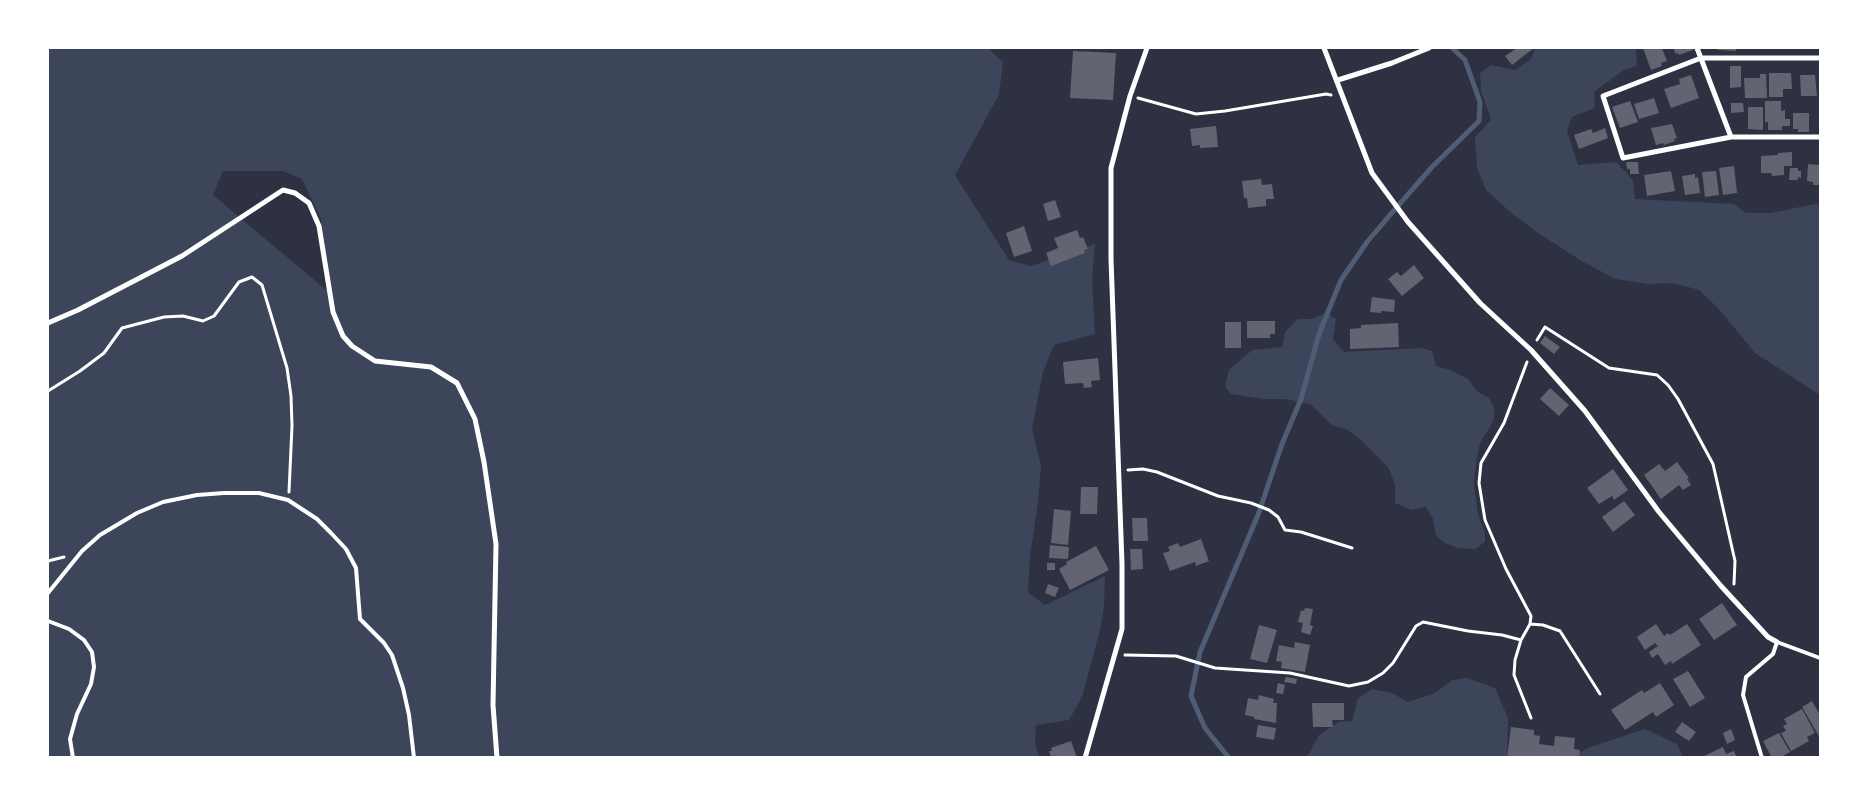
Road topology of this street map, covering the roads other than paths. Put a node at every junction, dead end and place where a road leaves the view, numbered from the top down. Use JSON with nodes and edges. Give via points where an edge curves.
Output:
{"nodes":[{"id":1,"x":1147,"y":48,"type":"edge"},
{"id":2,"x":1324,"y":48,"type":"edge"},
{"id":3,"x":1429,"y":48,"type":"edge"},
{"id":4,"x":1697,"y":48,"type":"edge"},
{"id":5,"x":1701,"y":58,"type":"junction"},
{"id":6,"x":1820,"y":58,"type":"edge"},
{"id":7,"x":1338,"y":80,"type":"junction"},
{"id":8,"x":1731,"y":137,"type":"junction"},
{"id":9,"x":1820,"y":137,"type":"edge"},
{"id":10,"x":48,"y":323,"type":"edge"},
{"id":11,"x":48,"y":592,"type":"edge"},
{"id":12,"x":48,"y":621,"type":"edge"},
{"id":13,"x":1777,"y":642,"type":"junction"},
{"id":14,"x":1820,"y":658,"type":"edge"},
{"id":15,"x":73,"y":758,"type":"edge"},
{"id":16,"x":414,"y":758,"type":"edge"},
{"id":17,"x":497,"y":758,"type":"edge"},
{"id":18,"x":1085,"y":758,"type":"edge"},
{"id":19,"x":1762,"y":758,"type":"edge"}],
"edges":[{"from":1,"to":18,"type":"street","via":[[1111,168],[1122,629]]},
{"from":2,"to":7,"type":"street"},
{"from":3,"to":7,"type":"street"},
{"from":4,"to":5,"type":"street"},
{"from":5,"to":6,"type":"street"},
{"from":5,"to":8,"type":"street"},
{"from":5,"to":8,"type":"street","via":[[1603,96],[1622,158]]},
{"from":7,"to":13,"type":"street","via":[[1372,173],[1383,190],[1480,303],[1531,350],[1585,411],[1659,512],[1721,586],[1768,637]]},
{"from":8,"to":9,"type":"street"},
{"from":10,"to":17,"type":"street","via":[[182,256],[283,190],[295,192],[309,203],[319,226],[333,312],[343,336],[374,361],[431,367],[457,383],[476,419],[496,544],[493,705]]},
{"from":11,"to":16,"type":"lane","via":[[100,535],[163,502],[224,493],[259,493],[288,500],[317,519],[346,549],[356,568],[360,619],[392,656],[410,715]]},
{"from":12,"to":15,"type":"lane","via":[[69,629],[84,640],[92,652],[91,684],[76,714],[70,739]]},
{"from":13,"to":14,"type":"lane"},
{"from":13,"to":19,"type":"lane","via":[[1773,654],[1746,678],[1743,695]]}]}
